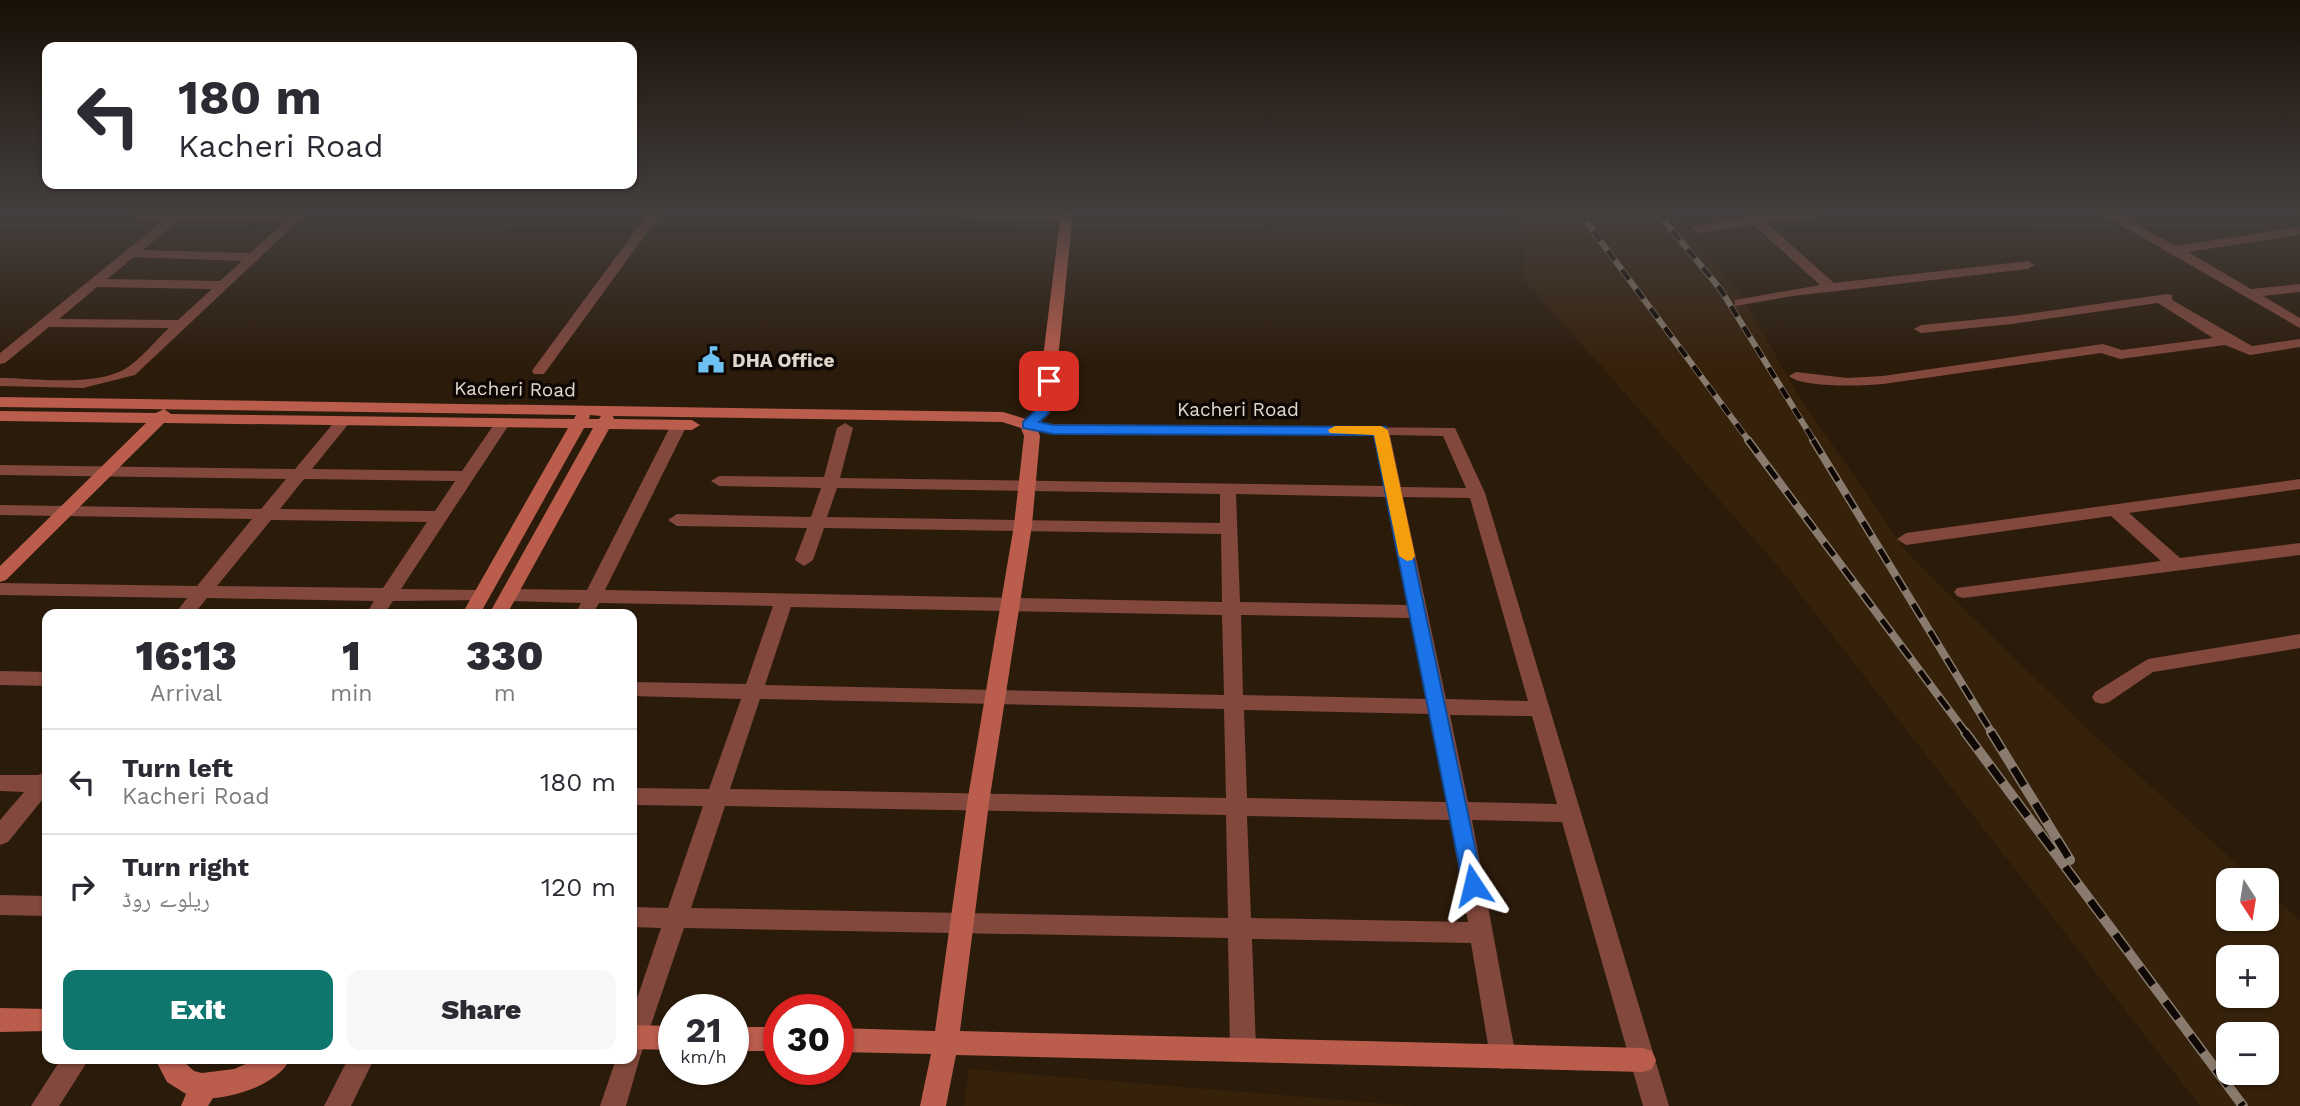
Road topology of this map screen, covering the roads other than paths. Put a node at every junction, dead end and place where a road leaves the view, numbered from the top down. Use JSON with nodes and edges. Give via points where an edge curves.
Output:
{"nodes":[{"id":1,"x":118,"y":264,"type":"edge"},
{"id":2,"x":247,"y":264,"type":"edge"},
{"id":3,"x":618,"y":264,"type":"edge"},
{"id":4,"x":1061,"y":264,"type":"edge"},
{"id":5,"x":1804,"y":264,"type":"edge"},
{"id":6,"x":2197,"y":264,"type":"edge"},
{"id":7,"x":2028,"y":265,"type":"dead end"},
{"id":8,"x":96,"y":283,"type":"junction"},
{"id":9,"x":224,"y":285,"type":"junction"},
{"id":10,"x":2300,"y":288,"type":"edge"},
{"id":11,"x":1832,"y":289,"type":"junction"},
{"id":12,"x":2250,"y":293,"type":"junction"},
{"id":13,"x":1740,"y":303,"type":"dead end"},
{"id":14,"x":47,"y":323,"type":"junction"},
{"id":15,"x":182,"y":324,"type":"junction"},
{"id":16,"x":2300,"y":324,"type":"edge"},
{"id":17,"x":1921,"y":329,"type":"dead end"},
{"id":18,"x":2227,"y":340,"type":"junction"},
{"id":19,"x":2300,"y":343,"type":"edge"},
{"id":20,"x":0,"y":360,"type":"edge"},
{"id":21,"x":539,"y":370,"type":"dead end"},
{"id":22,"x":1796,"y":376,"type":"dead end"},
{"id":23,"x":0,"y":382,"type":"edge"},
{"id":24,"x":0,"y":402,"type":"edge"},
{"id":25,"x":173,"y":405,"type":"junction"},
{"id":26,"x":0,"y":416,"type":"edge"},
{"id":27,"x":582,"y":418,"type":"junction"},
{"id":28,"x":159,"y":419,"type":"junction"},
{"id":29,"x":607,"y":419,"type":"junction"},
{"id":30,"x":342,"y":422,"type":"junction"},
{"id":31,"x":502,"y":423,"type":"junction"},
{"id":32,"x":679,"y":425,"type":"junction"},
{"id":33,"x":1028,"y":425,"type":"junction"},
{"id":34,"x":845,"y":428,"type":"junction"},
{"id":35,"x":1381,"y":430,"type":"junction"},
{"id":36,"x":0,"y":470,"type":"edge"},
{"id":37,"x":105,"y":471,"type":"junction"},
{"id":38,"x":302,"y":474,"type":"junction"},
{"id":39,"x":468,"y":476,"type":"junction"},
{"id":40,"x":719,"y":481,"type":"dead end"},
{"id":41,"x":831,"y":482,"type":"junction"},
{"id":42,"x":2300,"y":484,"type":"edge"},
{"id":43,"x":1025,"y":486,"type":"junction"},
{"id":44,"x":1228,"y":490,"type":"junction"},
{"id":45,"x":1394,"y":492,"type":"junction"},
{"id":46,"x":1477,"y":494,"type":"junction"},
{"id":47,"x":2113,"y":508,"type":"junction"},
{"id":48,"x":0,"y":510,"type":"edge"},
{"id":49,"x":65,"y":511,"type":"junction"},
{"id":50,"x":268,"y":514,"type":"junction"},
{"id":51,"x":440,"y":517,"type":"junction"},
{"id":52,"x":677,"y":520,"type":"dead end"},
{"id":53,"x":818,"y":521,"type":"junction"},
{"id":54,"x":1023,"y":525,"type":"junction"},
{"id":55,"x":1228,"y":529,"type":"junction"},
{"id":56,"x":1906,"y":539,"type":"dead end"},
{"id":57,"x":2300,"y":549,"type":"edge"},
{"id":58,"x":804,"y":560,"type":"dead end"},
{"id":59,"x":2178,"y":566,"type":"junction"},
{"id":60,"x":0,"y":576,"type":"edge"},
{"id":61,"x":0,"y":589,"type":"edge"},
{"id":62,"x":203,"y":592,"type":"junction"},
{"id":63,"x":1964,"y":593,"type":"dead end"},
{"id":64,"x":388,"y":595,"type":"junction"},
{"id":65,"x":509,"y":595,"type":"junction"},
{"id":66,"x":481,"y":596,"type":"junction"},
{"id":67,"x":593,"y":596,"type":"junction"},
{"id":68,"x":784,"y":600,"type":"junction"},
{"id":69,"x":1010,"y":605,"type":"junction"},
{"id":70,"x":188,"y":609,"type":"edge"},
{"id":71,"x":378,"y":609,"type":"edge"},
{"id":72,"x":474,"y":609,"type":"edge"},
{"id":73,"x":501,"y":609,"type":"edge"},
{"id":74,"x":586,"y":609,"type":"edge"},
{"id":75,"x":1231,"y":609,"type":"junction"},
{"id":76,"x":1419,"y":612,"type":"junction"},
{"id":77,"x":2300,"y":641,"type":"edge"},
{"id":78,"x":0,"y":678,"type":"edge"},
{"id":79,"x":42,"y":679,"type":"edge"},
{"id":80,"x":637,"y":688,"type":"edge"},
{"id":81,"x":753,"y":691,"type":"junction"},
{"id":82,"x":996,"y":697,"type":"junction"},
{"id":83,"x":2102,"y":697,"type":"dead end"},
{"id":84,"x":1233,"y":702,"type":"junction"},
{"id":85,"x":1438,"y":707,"type":"junction"},
{"id":86,"x":1541,"y":709,"type":"junction"},
{"id":87,"x":42,"y":782,"type":"edge"},
{"id":88,"x":0,"y":783,"type":"edge"},
{"id":89,"x":42,"y":787,"type":"edge"},
{"id":90,"x":637,"y":796,"type":"edge"},
{"id":91,"x":717,"y":798,"type":"junction"},
{"id":92,"x":978,"y":803,"type":"junction"},
{"id":93,"x":1236,"y":808,"type":"junction"},
{"id":94,"x":1460,"y":813,"type":"junction"},
{"id":95,"x":1571,"y":813,"type":"junction"},
{"id":96,"x":0,"y":836,"type":"edge"},
{"id":97,"x":0,"y":905,"type":"edge"},
{"id":98,"x":42,"y":906,"type":"edge"},
{"id":99,"x":637,"y":917,"type":"edge"},
{"id":100,"x":676,"y":918,"type":"junction"},
{"id":101,"x":962,"y":923,"type":"junction"},
{"id":102,"x":1239,"y":927,"type":"junction"},
{"id":103,"x":1482,"y":933,"type":"junction"},
{"id":104,"x":0,"y":1020,"type":"edge"},
{"id":105,"x":42,"y":1020,"type":"edge"},
{"id":106,"x":637,"y":1031,"type":"edge"},
{"id":107,"x":854,"y":1040,"type":"edge"},
{"id":108,"x":658,"y":1041,"type":"edge"},
{"id":109,"x":946,"y":1041,"type":"junction"},
{"id":110,"x":637,"y":1044,"type":"edge"},
{"id":111,"x":1243,"y":1049,"type":"junction"},
{"id":112,"x":1503,"y":1056,"type":"junction"},
{"id":113,"x":1643,"y":1060,"type":"junction"},
{"id":114,"x":73,"y":1064,"type":"edge"},
{"id":115,"x":170,"y":1064,"type":"edge"},
{"id":116,"x":269,"y":1064,"type":"edge"},
{"id":117,"x":358,"y":1064,"type":"edge"},
{"id":118,"x":626,"y":1064,"type":"edge"},
{"id":119,"x":199,"y":1097,"type":"edge"},
{"id":120,"x":44,"y":1106,"type":"edge"},
{"id":121,"x":337,"y":1106,"type":"edge"},
{"id":122,"x":613,"y":1106,"type":"edge"},
{"id":123,"x":933,"y":1106,"type":"edge"},
{"id":124,"x":1656,"y":1106,"type":"edge"}],
"edges":[{"from":1,"to":8,"type":"street"},
{"from":2,"to":9,"type":"street"},
{"from":3,"to":21,"type":"street"},
{"from":4,"to":33,"type":"main road","via":[[1046,398],[1041,414]]},
{"from":5,"to":11,"type":"street"},
{"from":6,"to":12,"type":"street"},
{"from":7,"to":11,"type":"street"},
{"from":8,"to":9,"type":"street"},
{"from":8,"to":14,"type":"street"},
{"from":9,"to":15,"type":"street"},
{"from":10,"to":12,"type":"street"},
{"from":11,"to":13,"type":"street"},
{"from":12,"to":16,"type":"street"},
{"from":14,"to":15,"type":"street"},
{"from":14,"to":20,"type":"street"},
{"from":15,"to":23,"type":"street","via":[[130,372],[113,380]]},
{"from":17,"to":18,"type":"street","via":[[2164,299]]},
{"from":18,"to":19,"type":"street","via":[[2250,351]]},
{"from":18,"to":22,"type":"street","via":[[2120,355],[2103,348],[1883,380],[1847,382]]},
{"from":24,"to":25,"type":"main road","name":"Kacheri Road"},
{"from":25,"to":27,"type":"main road","name":"Kacheri Road"},
{"from":25,"to":28,"type":"main road"},
{"from":26,"to":28,"type":"main road","name":"Kacheri Road"},
{"from":27,"to":29,"type":"main road","name":"Kacheri Road"},
{"from":27,"to":31,"type":"main road","name":"Kacheri Road"},
{"from":27,"to":66,"type":"main road"},
{"from":28,"to":30,"type":"main road","name":"Kacheri Road"},
{"from":28,"to":37,"type":"main road"},
{"from":29,"to":32,"type":"main road","name":"Kacheri Road"},
{"from":29,"to":33,"type":"main road","name":"Kacheri Road","via":[[1014,418]]},
{"from":29,"to":65,"type":"main road"},
{"from":30,"to":31,"type":"main road","name":"Kacheri Road"},
{"from":30,"to":38,"type":"street"},
{"from":31,"to":39,"type":"street"},
{"from":32,"to":34,"type":"main road","name":"Kacheri Road"},
{"from":32,"to":67,"type":"street"},
{"from":33,"to":34,"type":"main road","name":"Kacheri Road"},
{"from":33,"to":35,"type":"street","name":"Kacheri Road","via":[[1053,429]]},
{"from":33,"to":43,"type":"main road","via":[[1032,436]]},
{"from":34,"to":41,"type":"street"},
{"from":35,"to":45,"type":"street"},
{"from":35,"to":46,"type":"street","name":"Kacheri Road","via":[[1449,430]]},
{"from":36,"to":37,"type":"street"},
{"from":37,"to":38,"type":"street"},
{"from":37,"to":49,"type":"main road"},
{"from":38,"to":39,"type":"street"},
{"from":38,"to":50,"type":"street"},
{"from":39,"to":51,"type":"street"},
{"from":40,"to":41,"type":"street"},
{"from":41,"to":43,"type":"street"},
{"from":41,"to":53,"type":"street"},
{"from":42,"to":47,"type":"street"},
{"from":43,"to":44,"type":"street"},
{"from":43,"to":54,"type":"main road"},
{"from":44,"to":45,"type":"street"},
{"from":44,"to":55,"type":"street"},
{"from":45,"to":46,"type":"street"},
{"from":45,"to":76,"type":"street"},
{"from":46,"to":86,"type":"street"},
{"from":47,"to":56,"type":"street"},
{"from":47,"to":59,"type":"street"},
{"from":48,"to":49,"type":"street"},
{"from":49,"to":50,"type":"street"},
{"from":49,"to":60,"type":"main road"},
{"from":50,"to":51,"type":"street"},
{"from":50,"to":62,"type":"street"},
{"from":51,"to":64,"type":"street"},
{"from":52,"to":53,"type":"street"},
{"from":53,"to":54,"type":"street"},
{"from":53,"to":58,"type":"street"},
{"from":54,"to":55,"type":"street"},
{"from":54,"to":69,"type":"main road"},
{"from":55,"to":75,"type":"street"},
{"from":57,"to":59,"type":"street"},
{"from":59,"to":63,"type":"street"},
{"from":61,"to":62,"type":"street"},
{"from":62,"to":64,"type":"street"},
{"from":62,"to":70,"type":"street"},
{"from":64,"to":66,"type":"street"},
{"from":64,"to":71,"type":"street"},
{"from":65,"to":67,"type":"street"},
{"from":65,"to":73,"type":"main road"},
{"from":66,"to":72,"type":"main road"},
{"from":67,"to":68,"type":"street"},
{"from":67,"to":74,"type":"street"},
{"from":68,"to":69,"type":"street"},
{"from":68,"to":81,"type":"street"},
{"from":69,"to":75,"type":"street"},
{"from":69,"to":82,"type":"main road"},
{"from":75,"to":76,"type":"street"},
{"from":75,"to":84,"type":"street"},
{"from":76,"to":85,"type":"street"},
{"from":77,"to":83,"type":"street","via":[[2148,666]]},
{"from":78,"to":79,"type":"street"},
{"from":80,"to":81,"type":"street"},
{"from":81,"to":82,"type":"street"},
{"from":81,"to":91,"type":"street"},
{"from":82,"to":84,"type":"street"},
{"from":82,"to":92,"type":"main road"},
{"from":84,"to":85,"type":"street"},
{"from":84,"to":93,"type":"street"},
{"from":85,"to":86,"type":"street"},
{"from":85,"to":94,"type":"street"},
{"from":86,"to":95,"type":"street"},
{"from":87,"to":88,"type":"street"},
{"from":89,"to":96,"type":"street"},
{"from":90,"to":91,"type":"street"},
{"from":91,"to":92,"type":"street"},
{"from":91,"to":100,"type":"street"},
{"from":92,"to":93,"type":"street"},
{"from":92,"to":101,"type":"main road"},
{"from":93,"to":94,"type":"street"},
{"from":93,"to":102,"type":"street"},
{"from":94,"to":95,"type":"street"},
{"from":94,"to":103,"type":"street"},
{"from":95,"to":113,"type":"street"},
{"from":97,"to":98,"type":"street"},
{"from":99,"to":100,"type":"street"},
{"from":100,"to":101,"type":"street"},
{"from":100,"to":106,"type":"street"},
{"from":101,"to":102,"type":"street"},
{"from":101,"to":109,"type":"main road"},
{"from":102,"to":103,"type":"street"},
{"from":102,"to":111,"type":"street"},
{"from":103,"to":112,"type":"street"},
{"from":104,"to":105,"type":"main road"},
{"from":107,"to":109,"type":"main road"},
{"from":108,"to":110,"type":"main road"},
{"from":109,"to":111,"type":"main road"},
{"from":109,"to":123,"type":"main road"},
{"from":111,"to":112,"type":"main road"},
{"from":112,"to":113,"type":"main road"},
{"from":113,"to":124,"type":"street"},
{"from":114,"to":120,"type":"street"},
{"from":115,"to":119,"type":"main road"},
{"from":116,"to":119,"type":"main road"},
{"from":117,"to":121,"type":"street"},
{"from":118,"to":122,"type":"street"}]}
